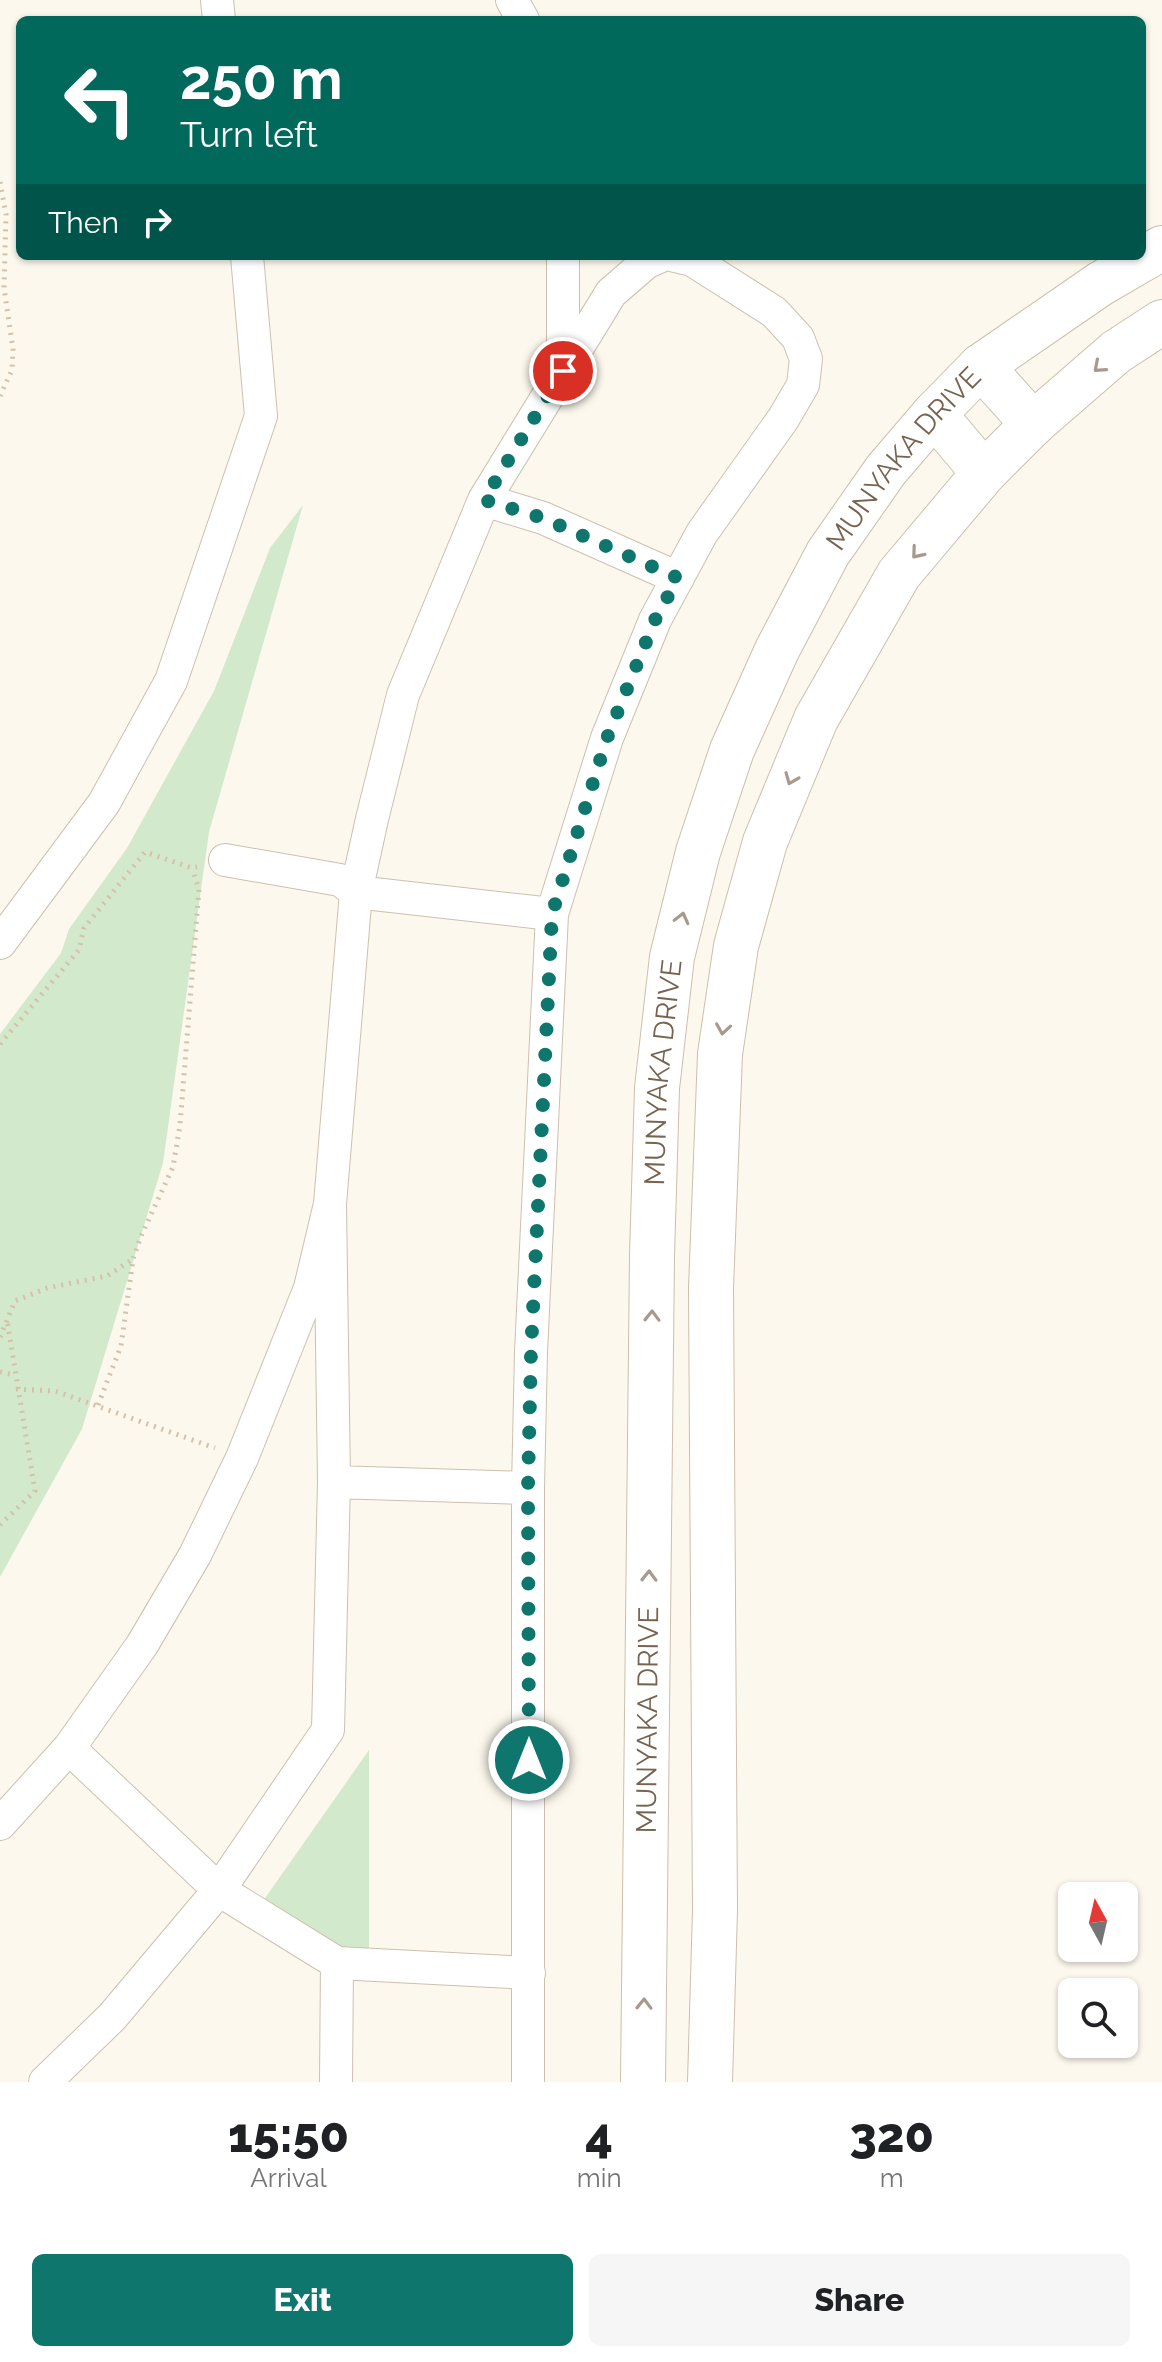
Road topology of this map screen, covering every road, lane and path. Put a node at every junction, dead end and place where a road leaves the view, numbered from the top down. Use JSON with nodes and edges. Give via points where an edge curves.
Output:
{"nodes":[{"id":1,"x":0,"y":182,"type":"edge"},
{"id":2,"x":247,"y":260,"type":"edge"},
{"id":3,"x":563,"y":260,"type":"edge"},
{"id":4,"x":652,"y":260,"type":"edge"},
{"id":5,"x":692,"y":260,"type":"edge"},
{"id":6,"x":1141,"y":260,"type":"edge"},
{"id":7,"x":1162,"y":322,"type":"edge"},
{"id":8,"x":981,"y":366,"type":"junction"},
{"id":9,"x":563,"y":371,"type":"junction"},
{"id":10,"x":0,"y":396,"type":"edge"},
{"id":11,"x":934,"y":414,"type":"junction"},
{"id":12,"x":1033,"y":424,"type":"junction"},
{"id":13,"x":984,"y":473,"type":"junction"},
{"id":14,"x":484,"y":500,"type":"junction"},
{"id":15,"x":678,"y":578,"type":"junction"},
{"id":16,"x":225,"y":860,"type":"joint"},
{"id":17,"x":192,"y":868,"type":"junction"},
{"id":18,"x":356,"y":892,"type":"junction"},
{"id":19,"x":552,"y":914,"type":"junction"},
{"id":20,"x":0,"y":943,"type":"edge"},
{"id":21,"x":0,"y":1044,"type":"edge"},
{"id":22,"x":330,"y":1204,"type":"junction"},
{"id":23,"x":133,"y":1259,"type":"junction"},
{"id":24,"x":7,"y":1320,"type":"junction"},
{"id":25,"x":0,"y":1337,"type":"edge"},
{"id":26,"x":0,"y":1372,"type":"edge"},
{"id":27,"x":14,"y":1375,"type":"junction"},
{"id":28,"x":16,"y":1389,"type":"junction"},
{"id":29,"x":98,"y":1405,"type":"junction"},
{"id":30,"x":242,"y":1458,"type":"junction"},
{"id":31,"x":334,"y":1482,"type":"junction"},
{"id":32,"x":528,"y":1488,"type":"junction"},
{"id":33,"x":0,"y":1525,"type":"edge"},
{"id":34,"x":69,"y":1748,"type":"junction"},
{"id":35,"x":0,"y":1824,"type":"edge"},
{"id":36,"x":219,"y":1890,"type":"junction"},
{"id":37,"x":337,"y":1963,"type":"junction"},
{"id":38,"x":529,"y":1973,"type":"junction"},
{"id":39,"x":335,"y":2081,"type":"edge"},
{"id":40,"x":45,"y":2082,"type":"edge"},
{"id":41,"x":528,"y":2082,"type":"edge"},
{"id":42,"x":643,"y":2082,"type":"edge"},
{"id":43,"x":710,"y":2082,"type":"edge"}],
"edges":[{"from":1,"to":10,"type":"path","via":[[6,214],[4,288],[13,349],[12,370]]},
{"from":2,"to":20,"type":"street","via":[[261,416],[171,681],[104,803]]},
{"from":3,"to":9,"type":"street"},
{"from":4,"to":9,"type":"street","via":[[611,293]]},
{"from":5,"to":15,"type":"street","via":[[774,312],[798,338],[806,359],[803,385],[702,533]]},
{"from":6,"to":8,"type":"main road","name":"MUNYAKA DRIVE"},
{"from":7,"to":12,"type":"main road","name":"MUNYAKA DRIVE","one_way":true,"via":[[1116,352]]},
{"from":8,"to":11,"type":"main road","name":"MUNYAKA DRIVE"},
{"from":8,"to":12,"type":"main road"},
{"from":9,"to":14,"type":"street"},
{"from":11,"to":13,"type":"main road"},
{"from":42,"to":11,"type":"main road","name":"MUNYAKA DRIVE","one_way":true,"via":[[653,1240],[657,1088],[672,957],[698,852],[732,750],[777,650],[828,553],[886,470]]},
{"from":12,"to":13,"type":"main road","name":"MUNYAKA DRIVE"},
{"from":13,"to":43,"type":"main road","name":"MUNYAKA DRIVE","one_way":true,"via":[[899,574],[816,719],[765,842],[736,946],[720,1054],[711,1288],[715,1910]]},
{"from":14,"to":15,"type":"street","via":[[543,518]]},
{"from":14,"to":18,"type":"street","via":[[403,695]]},
{"from":15,"to":19,"type":"street","via":[[607,738]]},
{"from":16,"to":17,"type":"path"},
{"from":16,"to":18,"type":"street","via":[[340,880]]},
{"from":17,"to":21,"type":"path","via":[[145,852],[84,928],[79,950]]},
{"from":17,"to":23,"type":"path","via":[[199,889],[180,1125],[173,1167]]},
{"from":18,"to":19,"type":"street"},
{"from":18,"to":22,"type":"street"},
{"from":19,"to":32,"type":"street"},
{"from":22,"to":30,"type":"street","via":[[310,1288]]},
{"from":22,"to":31,"type":"street"},
{"from":23,"to":24,"type":"path","via":[[107,1276],[31,1292],[15,1301]]},
{"from":23,"to":29,"type":"path","via":[[121,1346]]},
{"from":24,"to":25,"type":"path"},
{"from":24,"to":27,"type":"path"},
{"from":26,"to":27,"type":"path"},
{"from":27,"to":28,"type":"path"},
{"from":28,"to":29,"type":"path","via":[[55,1391]]},
{"from":28,"to":33,"type":"path","via":[[35,1491]]},
{"from":29,"to":30,"type":"path"},
{"from":30,"to":34,"type":"street","via":[[195,1555],[142,1645]]},
{"from":31,"to":32,"type":"street"},
{"from":31,"to":36,"type":"street","via":[[328,1730]]},
{"from":32,"to":38,"type":"street"},
{"from":34,"to":35,"type":"street"},
{"from":34,"to":36,"type":"street"},
{"from":36,"to":37,"type":"street"},
{"from":36,"to":40,"type":"street","via":[[112,2017]]},
{"from":37,"to":38,"type":"street"},
{"from":37,"to":39,"type":"street"},
{"from":38,"to":41,"type":"street"}]}
